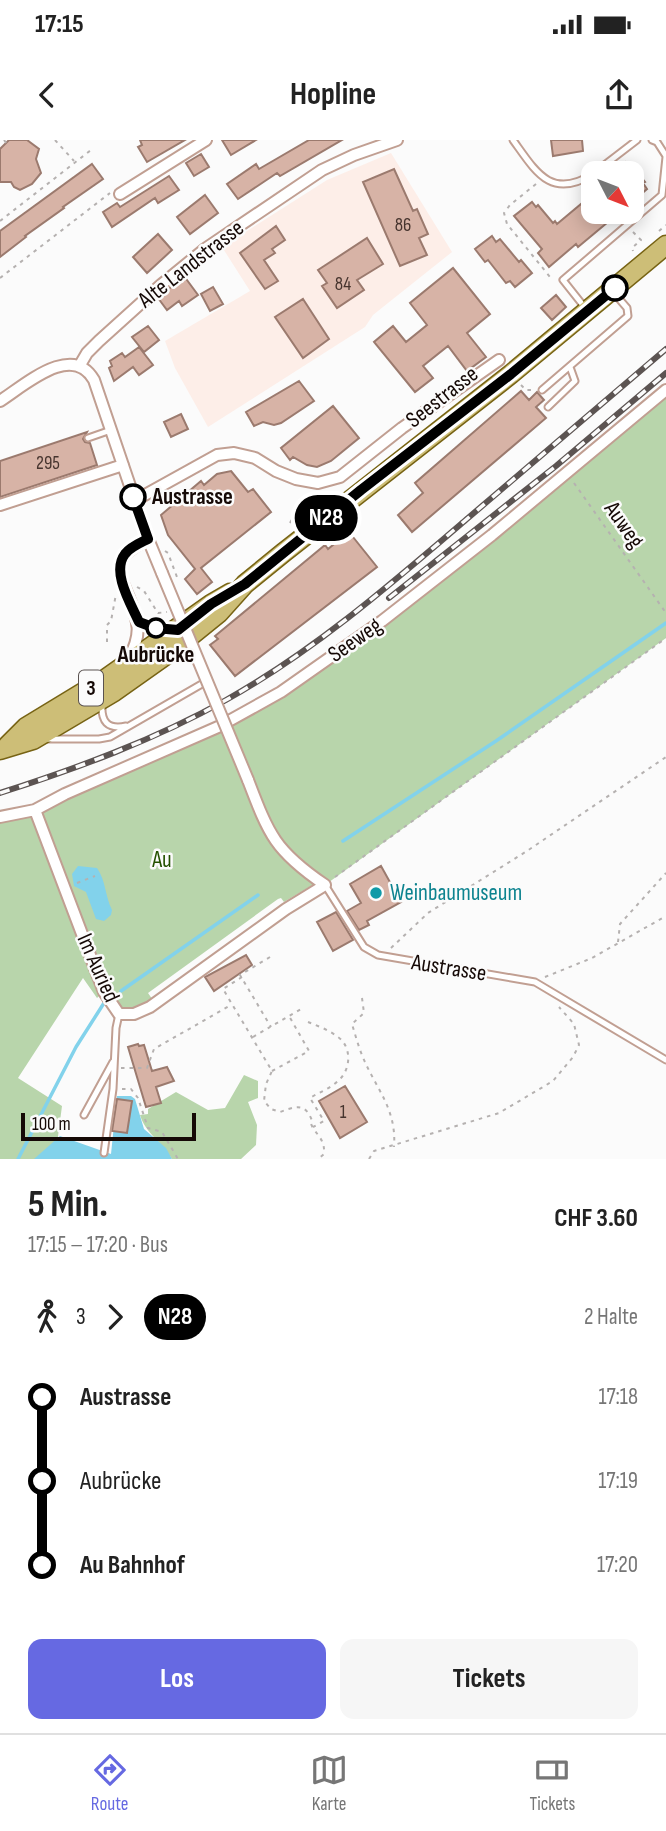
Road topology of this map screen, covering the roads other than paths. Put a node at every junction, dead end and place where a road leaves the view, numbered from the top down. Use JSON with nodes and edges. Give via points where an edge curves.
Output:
{"nodes":[{"id":1,"x":206,"y":140,"type":"edge"},
{"id":2,"x":397,"y":140,"type":"edge"},
{"id":3,"x":513,"y":140,"type":"edge"},
{"id":4,"x":637,"y":140,"type":"edge"},
{"id":5,"x":652,"y":140,"type":"edge"},
{"id":6,"x":666,"y":156,"type":"edge"},
{"id":7,"x":610,"y":161,"type":"edge"},
{"id":8,"x":581,"y":180,"type":"edge"},
{"id":9,"x":124,"y":192,"type":"road end"},
{"id":10,"x":666,"y":245,"type":"edge"},
{"id":11,"x":612,"y":291,"type":"junction"},
{"id":12,"x":587,"y":311,"type":"junction"},
{"id":13,"x":499,"y":359,"type":"dead end"},
{"id":14,"x":80,"y":365,"type":"junction"},
{"id":15,"x":570,"y":367,"type":"junction"},
{"id":16,"x":542,"y":390,"type":"road end"},
{"id":17,"x":666,"y":390,"type":"edge"},
{"id":18,"x":0,"y":401,"type":"edge"},
{"id":19,"x":548,"y":407,"type":"dead end"},
{"id":20,"x":111,"y":430,"type":"junction"},
{"id":21,"x":88,"y":438,"type":"dead end"},
{"id":22,"x":122,"y":466,"type":"junction"},
{"id":23,"x":134,"y":501,"type":"junction"},
{"id":24,"x":0,"y":505,"type":"edge"},
{"id":25,"x":148,"y":539,"type":"junction"},
{"id":26,"x":245,"y":584,"type":"junction"},
{"id":27,"x":139,"y":622,"type":"junction"},
{"id":28,"x":178,"y":630,"type":"junction"},
{"id":29,"x":126,"y":665,"type":"junction"},
{"id":30,"x":207,"y":681,"type":"junction"},
{"id":31,"x":102,"y":699,"type":"junction"},
{"id":32,"x":129,"y":725,"type":"junction"},
{"id":33,"x":33,"y":740,"type":"junction"},
{"id":34,"x":3,"y":748,"type":"edge"},
{"id":35,"x":35,"y":810,"type":"junction"},
{"id":36,"x":0,"y":817,"type":"edge"},
{"id":37,"x":325,"y":885,"type":"junction"},
{"id":38,"x":119,"y":1014,"type":"junction"},
{"id":39,"x":114,"y":1059,"type":"junction"},
{"id":40,"x":666,"y":1060,"type":"edge"},
{"id":41,"x":84,"y":1115,"type":"dead end"},
{"id":42,"x":104,"y":1153,"type":"dead end"}],
"edges":[{"from":1,"to":9,"type":"street"},
{"from":2,"to":14,"type":"street","name":"Alte Landstrasse","via":[[322,170],[205,249],[99,341]]},
{"from":3,"to":8,"type":"lane","via":[[536,173],[549,182],[562,185]]},
{"from":4,"to":7,"type":"lane"},
{"from":5,"to":6,"type":"lane"},
{"from":6,"to":12,"type":"lane","via":[[662,195],[563,280]]},
{"from":10,"to":11,"type":"main road","name":"Seestrasse","number":"3"},
{"from":11,"to":12,"type":"main road","name":"Seestrasse","number":"3"},
{"from":11,"to":15,"type":"lane","via":[[628,316]]},
{"from":12,"to":26,"type":"main road","name":"Seestrasse","number":"3"},
{"from":13,"to":23,"type":"street","via":[[340,477],[318,483],[296,480],[255,458],[216,455]]},
{"from":14,"to":18,"type":"street","via":[[62,364]]},
{"from":14,"to":20,"type":"street","name":"Austrasse","via":[[94,380]]},
{"from":15,"to":16,"type":"lane"},
{"from":15,"to":19,"type":"lane","via":[[575,381]]},
{"from":17,"to":35,"type":"street","name":"Seeweg","via":[[492,535],[281,692],[218,727]]},
{"from":20,"to":21,"type":"lane"},
{"from":20,"to":22,"type":"street","name":"Austrasse"},
{"from":22,"to":23,"type":"street","name":"Austrasse"},
{"from":22,"to":24,"type":"street"},
{"from":23,"to":25,"type":"street","name":"Austrasse"},
{"from":25,"to":27,"type":"street","bridge":true,"via":[[124,554],[120,565]]},
{"from":25,"to":30,"type":"street","name":"Austrasse","bridge":true},
{"from":26,"to":28,"type":"main road","name":"Seestrasse","number":"3"},
{"from":26,"to":31,"type":"main road","name":"Seestrasse","number":"3","via":[[219,613]]},
{"from":27,"to":28,"type":"street"},
{"from":27,"to":29,"type":"street","via":[[137,641]]},
{"from":28,"to":29,"type":"main road","name":"Seestrasse","number":"3"},
{"from":29,"to":34,"type":"main road","name":"Seestrasse","number":"3","via":[[26,727]]},
{"from":30,"to":32,"type":"lane"},
{"from":30,"to":37,"type":"street","name":"Austrasse","bridge":true,"via":[[271,836],[302,869]]},
{"from":31,"to":32,"type":"lane","via":[[106,724]]},
{"from":31,"to":33,"type":"main road","name":"Seestrasse","number":"3"},
{"from":32,"to":33,"type":"lane","via":[[99,739]]},
{"from":33,"to":34,"type":"main road","name":"Seestrasse","number":"3"},
{"from":35,"to":36,"type":"street","name":"Seeweg"},
{"from":35,"to":38,"type":"street","name":"Im Auried","via":[[104,992]]},
{"from":37,"to":38,"type":"street","name":"Im Auried","via":[[150,1007]]},
{"from":37,"to":40,"type":"lane","name":"Austrasse","via":[[365,947],[384,957],[535,982]]},
{"from":38,"to":39,"type":"lane"},
{"from":39,"to":41,"type":"lane"},
{"from":39,"to":42,"type":"lane"}]}
